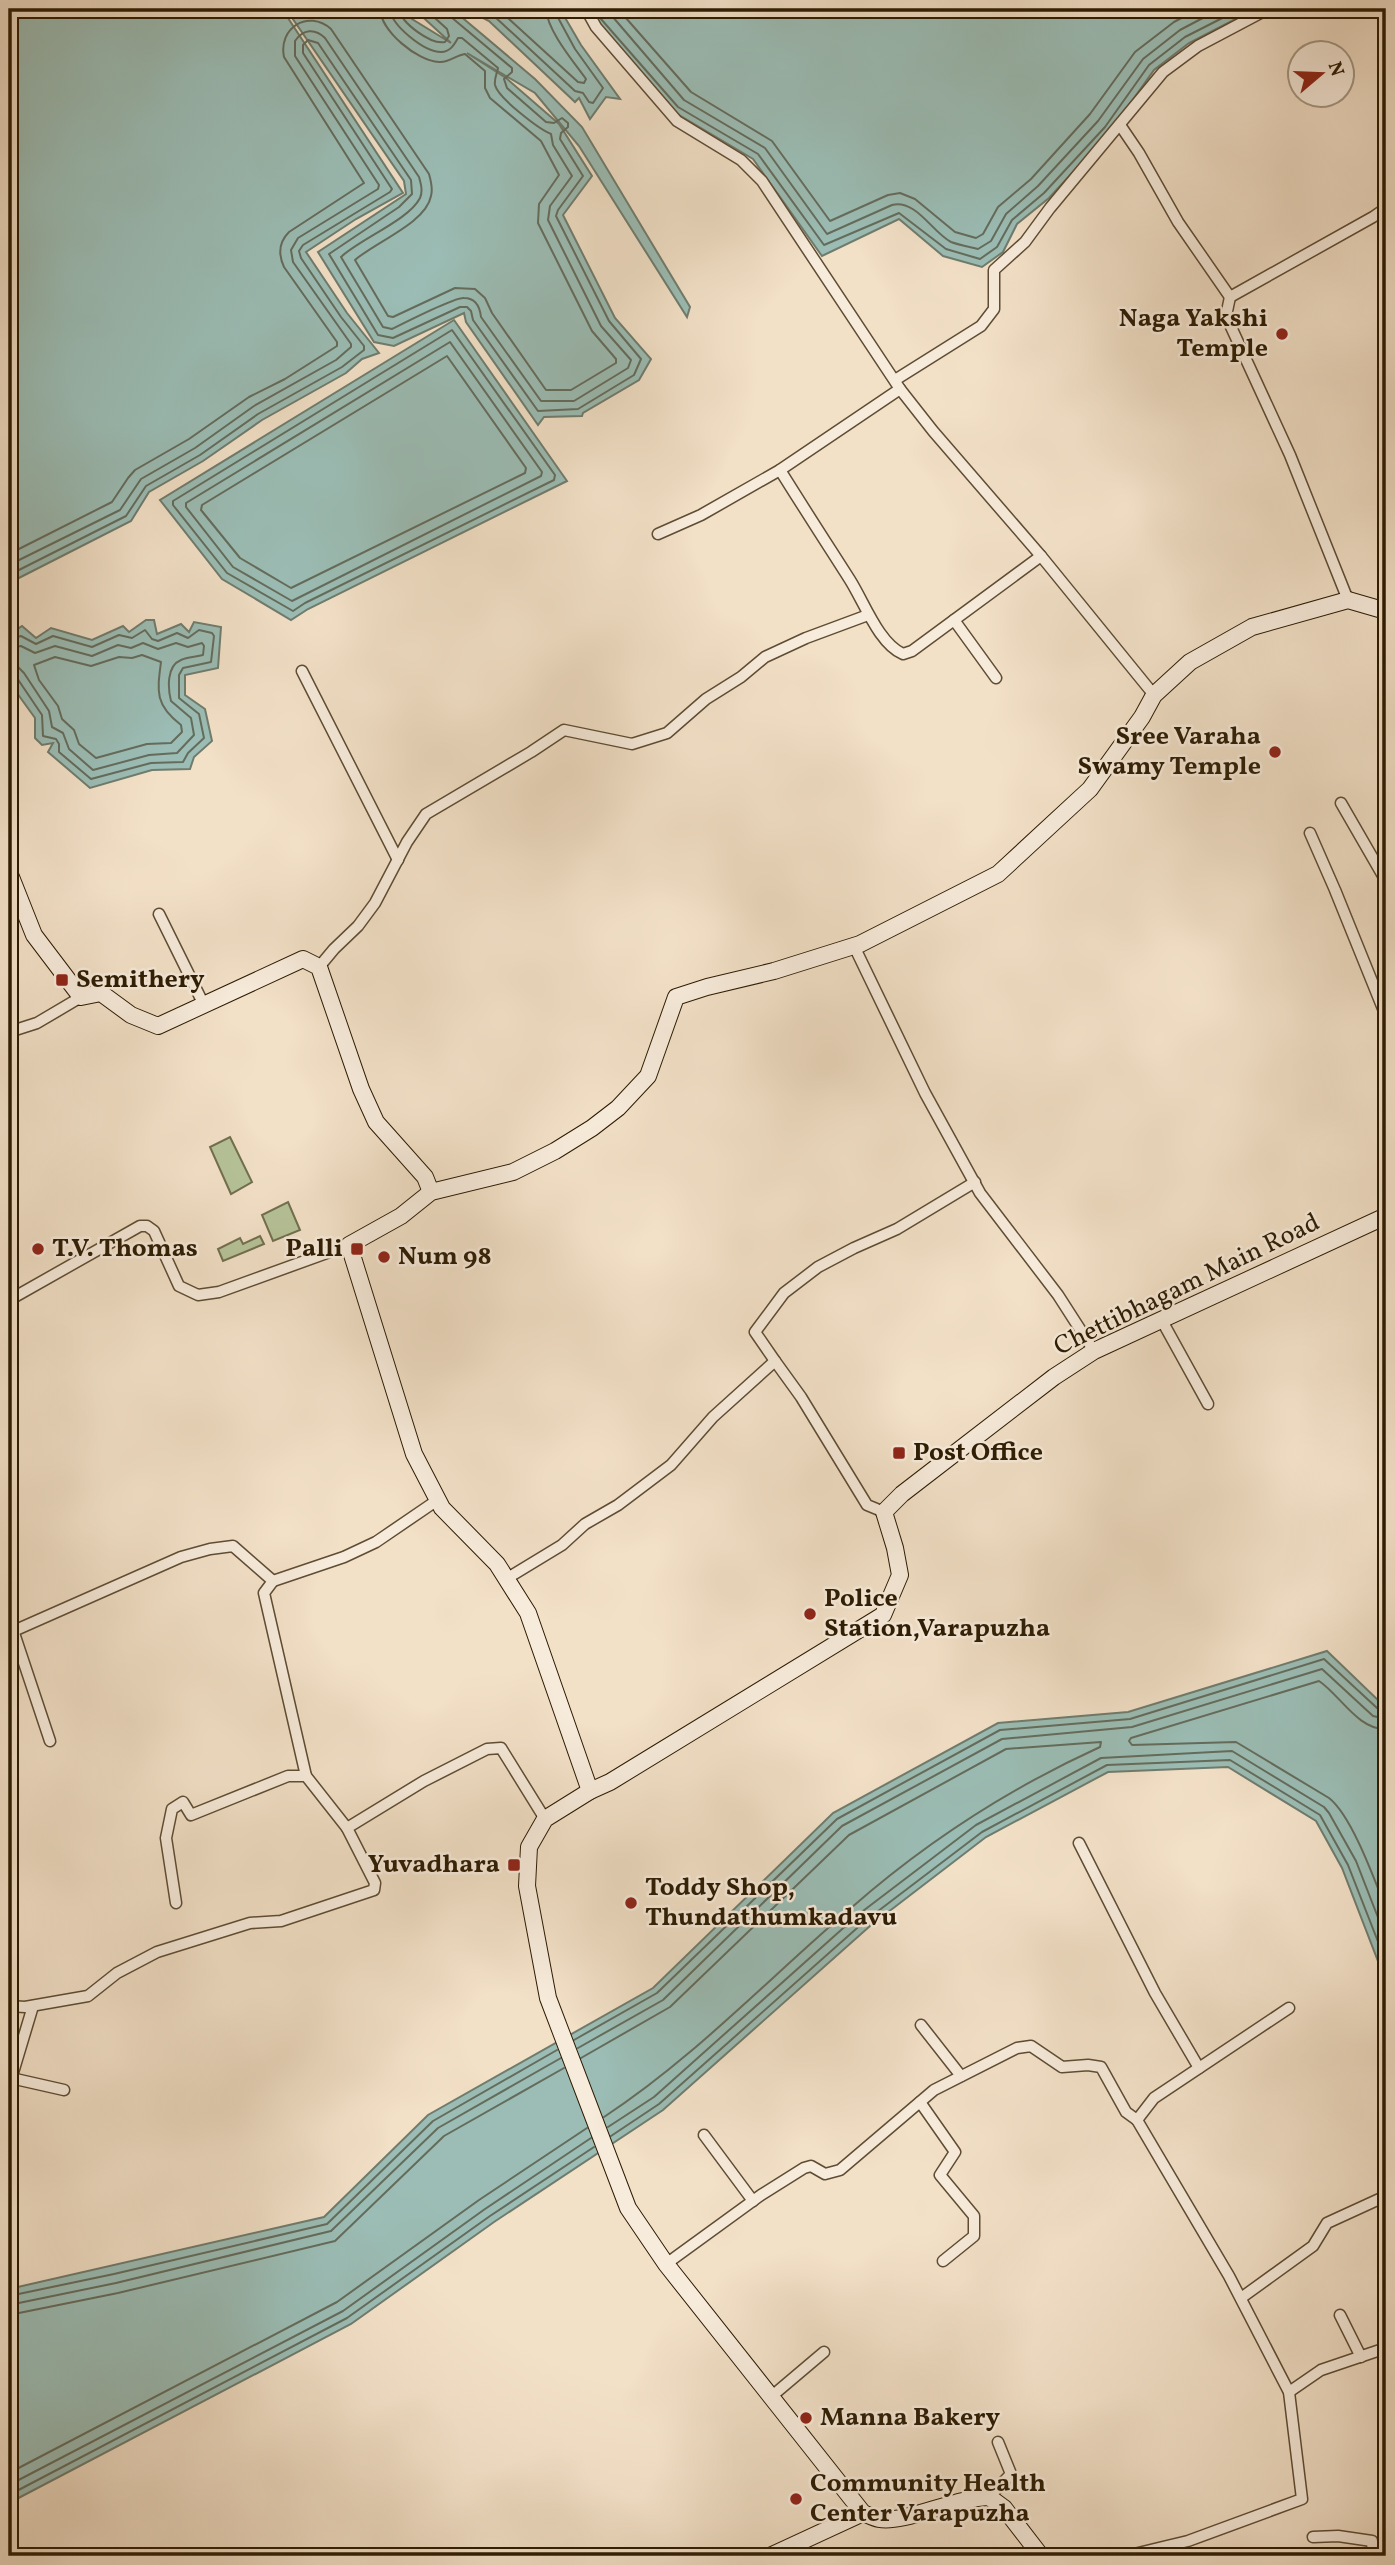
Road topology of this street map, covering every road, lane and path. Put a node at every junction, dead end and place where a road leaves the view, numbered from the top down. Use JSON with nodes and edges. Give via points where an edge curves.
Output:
{"nodes":[{"id":1,"x":586,"y":9,"type":"edge"},
{"id":2,"x":1268,"y":9,"type":"edge"},
{"id":3,"x":1120,"y":125,"type":"junction"},
{"id":4,"x":1386,"y":208,"type":"edge"},
{"id":5,"x":1230,"y":297,"type":"junction"},
{"id":6,"x":898,"y":384,"type":"junction"},
{"id":7,"x":780,"y":470,"type":"junction"},
{"id":8,"x":658,"y":534,"type":"dead end"},
{"id":9,"x":1041,"y":556,"type":"junction"},
{"id":10,"x":1348,"y":600,"type":"junction"},
{"id":11,"x":1386,"y":611,"type":"edge"},
{"id":12,"x":868,"y":615,"type":"junction"},
{"id":13,"x":954,"y":620,"type":"junction"},
{"id":14,"x":302,"y":671,"type":"dead end"},
{"id":15,"x":996,"y":678,"type":"dead end"},
{"id":16,"x":1154,"y":695,"type":"junction"},
{"id":17,"x":1341,"y":803,"type":"dead end"},
{"id":18,"x":1310,"y":833,"type":"dead end"},
{"id":19,"x":398,"y":859,"type":"junction"},
{"id":20,"x":9,"y":872,"type":"edge"},
{"id":21,"x":1386,"y":881,"type":"edge"},
{"id":22,"x":159,"y":914,"type":"dead end"},
{"id":23,"x":853,"y":944,"type":"junction"},
{"id":24,"x":319,"y":967,"type":"junction"},
{"id":25,"x":81,"y":997,"type":"junction"},
{"id":26,"x":204,"y":1005,"type":"junction"},
{"id":27,"x":1386,"y":1016,"type":"edge"},
{"id":28,"x":9,"y":1032,"type":"edge"},
{"id":29,"x":975,"y":1181,"type":"junction"},
{"id":30,"x":431,"y":1192,"type":"junction"},
{"id":31,"x":1386,"y":1216,"type":"edge"},
{"id":32,"x":349,"y":1245,"type":"junction"},
{"id":33,"x":10,"y":1298,"type":"edge"},
{"id":34,"x":1161,"y":1320,"type":"junction"},
{"id":35,"x":1094,"y":1351,"type":"junction"},
{"id":36,"x":775,"y":1362,"type":"junction"},
{"id":37,"x":1208,"y":1404,"type":"dead end"},
{"id":38,"x":439,"y":1499,"type":"junction"},
{"id":39,"x":884,"y":1512,"type":"junction"},
{"id":40,"x":506,"y":1578,"type":"junction"},
{"id":41,"x":272,"y":1581,"type":"junction"},
{"id":42,"x":11,"y":1632,"type":"edge"},
{"id":43,"x":50,"y":1741,"type":"dead end"},
{"id":44,"x":306,"y":1776,"type":"junction"},
{"id":45,"x":590,"y":1791,"type":"junction"},
{"id":46,"x":545,"y":1819,"type":"junction"},
{"id":47,"x":347,"y":1828,"type":"junction"},
{"id":48,"x":1079,"y":1843,"type":"dead end"},
{"id":49,"x":176,"y":1903,"type":"dead end"},
{"id":50,"x":9,"y":2006,"type":"edge"},
{"id":51,"x":33,"y":2006,"type":"junction"},
{"id":52,"x":1289,"y":2008,"type":"dead end"},
{"id":53,"x":921,"y":2025,"type":"dead end"},
{"id":54,"x":1199,"y":2068,"type":"junction"},
{"id":55,"x":961,"y":2076,"type":"junction"},
{"id":56,"x":10,"y":2082,"type":"edge"},
{"id":57,"x":64,"y":2090,"type":"dead end"},
{"id":58,"x":920,"y":2102,"type":"junction"},
{"id":59,"x":1137,"y":2120,"type":"junction"},
{"id":60,"x":704,"y":2135,"type":"dead end"},
{"id":61,"x":1386,"y":2196,"type":"edge"},
{"id":62,"x":753,"y":2201,"type":"junction"},
{"id":63,"x":943,"y":2261,"type":"dead end"},
{"id":64,"x":666,"y":2264,"type":"junction"},
{"id":65,"x":1241,"y":2298,"type":"junction"},
{"id":66,"x":1340,"y":2315,"type":"dead end"},
{"id":67,"x":1386,"y":2348,"type":"edge"},
{"id":68,"x":824,"y":2352,"type":"dead end"},
{"id":69,"x":1361,"y":2357,"type":"junction"},
{"id":70,"x":1289,"y":2392,"type":"junction"},
{"id":71,"x":772,"y":2396,"type":"junction"},
{"id":72,"x":999,"y":2442,"type":"dead end"},
{"id":73,"x":989,"y":2497,"type":"junction"},
{"id":74,"x":863,"y":2513,"type":"junction"},
{"id":75,"x":1313,"y":2537,"type":"dead end"},
{"id":76,"x":770,"y":2556,"type":"edge"},
{"id":77,"x":1041,"y":2556,"type":"edge"},
{"id":78,"x":1126,"y":2556,"type":"edge"},
{"id":79,"x":1373,"y":2556,"type":"edge"}],
"edges":[{"from":1,"to":6,"type":"street","via":[[596,27],[677,121],[741,160],[762,181]]},
{"from":2,"to":3,"type":"street","via":[[1198,46],[1163,72]]},
{"from":3,"to":5,"type":"street"},
{"from":3,"to":6,"type":"street","via":[[1025,242],[994,270],[993,309],[981,326]]},
{"from":4,"to":5,"type":"street"},
{"from":5,"to":10,"type":"street","via":[[1226,316],[1290,455]]},
{"from":6,"to":7,"type":"street"},
{"from":6,"to":9,"type":"street"},
{"from":7,"to":8,"type":"street"},
{"from":7,"to":12,"type":"street"},
{"from":9,"to":13,"type":"street"},
{"from":9,"to":16,"type":"street"},
{"from":10,"to":11,"type":"street"},
{"from":10,"to":16,"type":"street","via":[[1252,627],[1189,662]]},
{"from":12,"to":13,"type":"street","via":[[903,654]]},
{"from":12,"to":19,"type":"street","via":[[765,657],[667,733],[632,744],[564,730],[425,814]]},
{"from":13,"to":15,"type":"street"},
{"from":14,"to":19,"type":"street"},
{"from":16,"to":23,"type":"street","via":[[1090,789],[998,874]]},
{"from":17,"to":21,"type":"street"},
{"from":18,"to":27,"type":"street"},
{"from":19,"to":24,"type":"street","via":[[375,903]]},
{"from":20,"to":25,"type":"street","via":[[34,935]]},
{"from":22,"to":26,"type":"street"},
{"from":23,"to":29,"type":"street","via":[[925,1093]]},
{"from":23,"to":30,"type":"street","via":[[676,997],[648,1076],[618,1108],[555,1151],[513,1172]]},
{"from":24,"to":26,"type":"street","via":[[303,958]]},
{"from":24,"to":30,"type":"street","via":[[376,1122],[425,1177]]},
{"from":25,"to":26,"type":"street","via":[[102,993],[131,1015],[158,1026]]},
{"from":25,"to":28,"type":"street","via":[[37,1023]]},
{"from":29,"to":35,"type":"street"},
{"from":29,"to":36,"type":"street","via":[[897,1229],[818,1267],[784,1293],[755,1332]]},
{"from":30,"to":32,"type":"street","via":[[401,1216]]},
{"from":31,"to":34,"type":"street","name":"Chettibhagam Main Road"},
{"from":32,"to":33,"type":"street","via":[[198,1296],[179,1286],[154,1231],[140,1226]]},
{"from":32,"to":38,"type":"street","via":[[414,1454]]},
{"from":34,"to":35,"type":"street","name":"Chettibhagam Main Road"},
{"from":34,"to":37,"type":"street"},
{"from":35,"to":39,"type":"street","name":"Chettibhagam Main Road","via":[[1054,1377]]},
{"from":36,"to":39,"type":"street","via":[[867,1505]]},
{"from":36,"to":40,"type":"street","via":[[713,1417],[671,1465],[562,1545]]},
{"from":38,"to":40,"type":"street","via":[[442,1508]]},
{"from":38,"to":41,"type":"street","via":[[376,1542]]},
{"from":39,"to":45,"type":"street","via":[[900,1575],[883,1615]]},
{"from":40,"to":45,"type":"street","via":[[528,1613]]},
{"from":41,"to":42,"type":"street","via":[[233,1546],[210,1549]]},
{"from":41,"to":44,"type":"street","via":[[264,1593]]},
{"from":42,"to":43,"type":"street"},
{"from":44,"to":47,"type":"street"},
{"from":44,"to":49,"type":"street","via":[[288,1776],[191,1815],[183,1802],[172,1809],[166,1838]]},
{"from":45,"to":46,"type":"street"},
{"from":46,"to":47,"type":"street","via":[[501,1748],[487,1749],[424,1781]]},
{"from":46,"to":64,"type":"street","via":[[529,1847],[527,1886],[548,1998],[628,2208]]},
{"from":47,"to":51,"type":"street","via":[[375,1883],[374,1890],[281,1921],[250,1923],[157,1952],[117,1973],[88,1996]]},
{"from":48,"to":54,"type":"street","via":[[1155,1993]]},
{"from":50,"to":51,"type":"street"},
{"from":51,"to":56,"type":"street"},
{"from":52,"to":54,"type":"street"},
{"from":53,"to":55,"type":"street"},
{"from":54,"to":59,"type":"street","via":[[1154,2098]]},
{"from":55,"to":58,"type":"street"},
{"from":55,"to":59,"type":"street","via":[[1017,2048],[1031,2046],[1062,2067],[1101,2067],[1126,2112]]},
{"from":56,"to":57,"type":"street"},
{"from":58,"to":62,"type":"street","via":[[840,2170],[825,2174],[811,2166],[804,2168]]},
{"from":58,"to":63,"type":"street","via":[[955,2152],[940,2175],[974,2216],[974,2236]]},
{"from":59,"to":65,"type":"street"},
{"from":60,"to":62,"type":"street"},
{"from":61,"to":65,"type":"street","via":[[1328,2223],[1313,2246]]},
{"from":62,"to":64,"type":"street"},
{"from":64,"to":71,"type":"street"},
{"from":65,"to":70,"type":"street"},
{"from":66,"to":69,"type":"street"},
{"from":67,"to":69,"type":"street"},
{"from":68,"to":71,"type":"street"},
{"from":69,"to":70,"type":"street","via":[[1321,2370]]},
{"from":70,"to":78,"type":"street","via":[[1302,2499],[1188,2541]]},
{"from":71,"to":74,"type":"street"},
{"from":72,"to":73,"type":"street","via":[[1011,2474]]},
{"from":73,"to":74,"type":"street","via":[[892,2519]]},
{"from":73,"to":77,"type":"street","via":[[1004,2508]]},
{"from":74,"to":76,"type":"street"},
{"from":75,"to":79,"type":"street","via":[[1373,2541]]}]}
